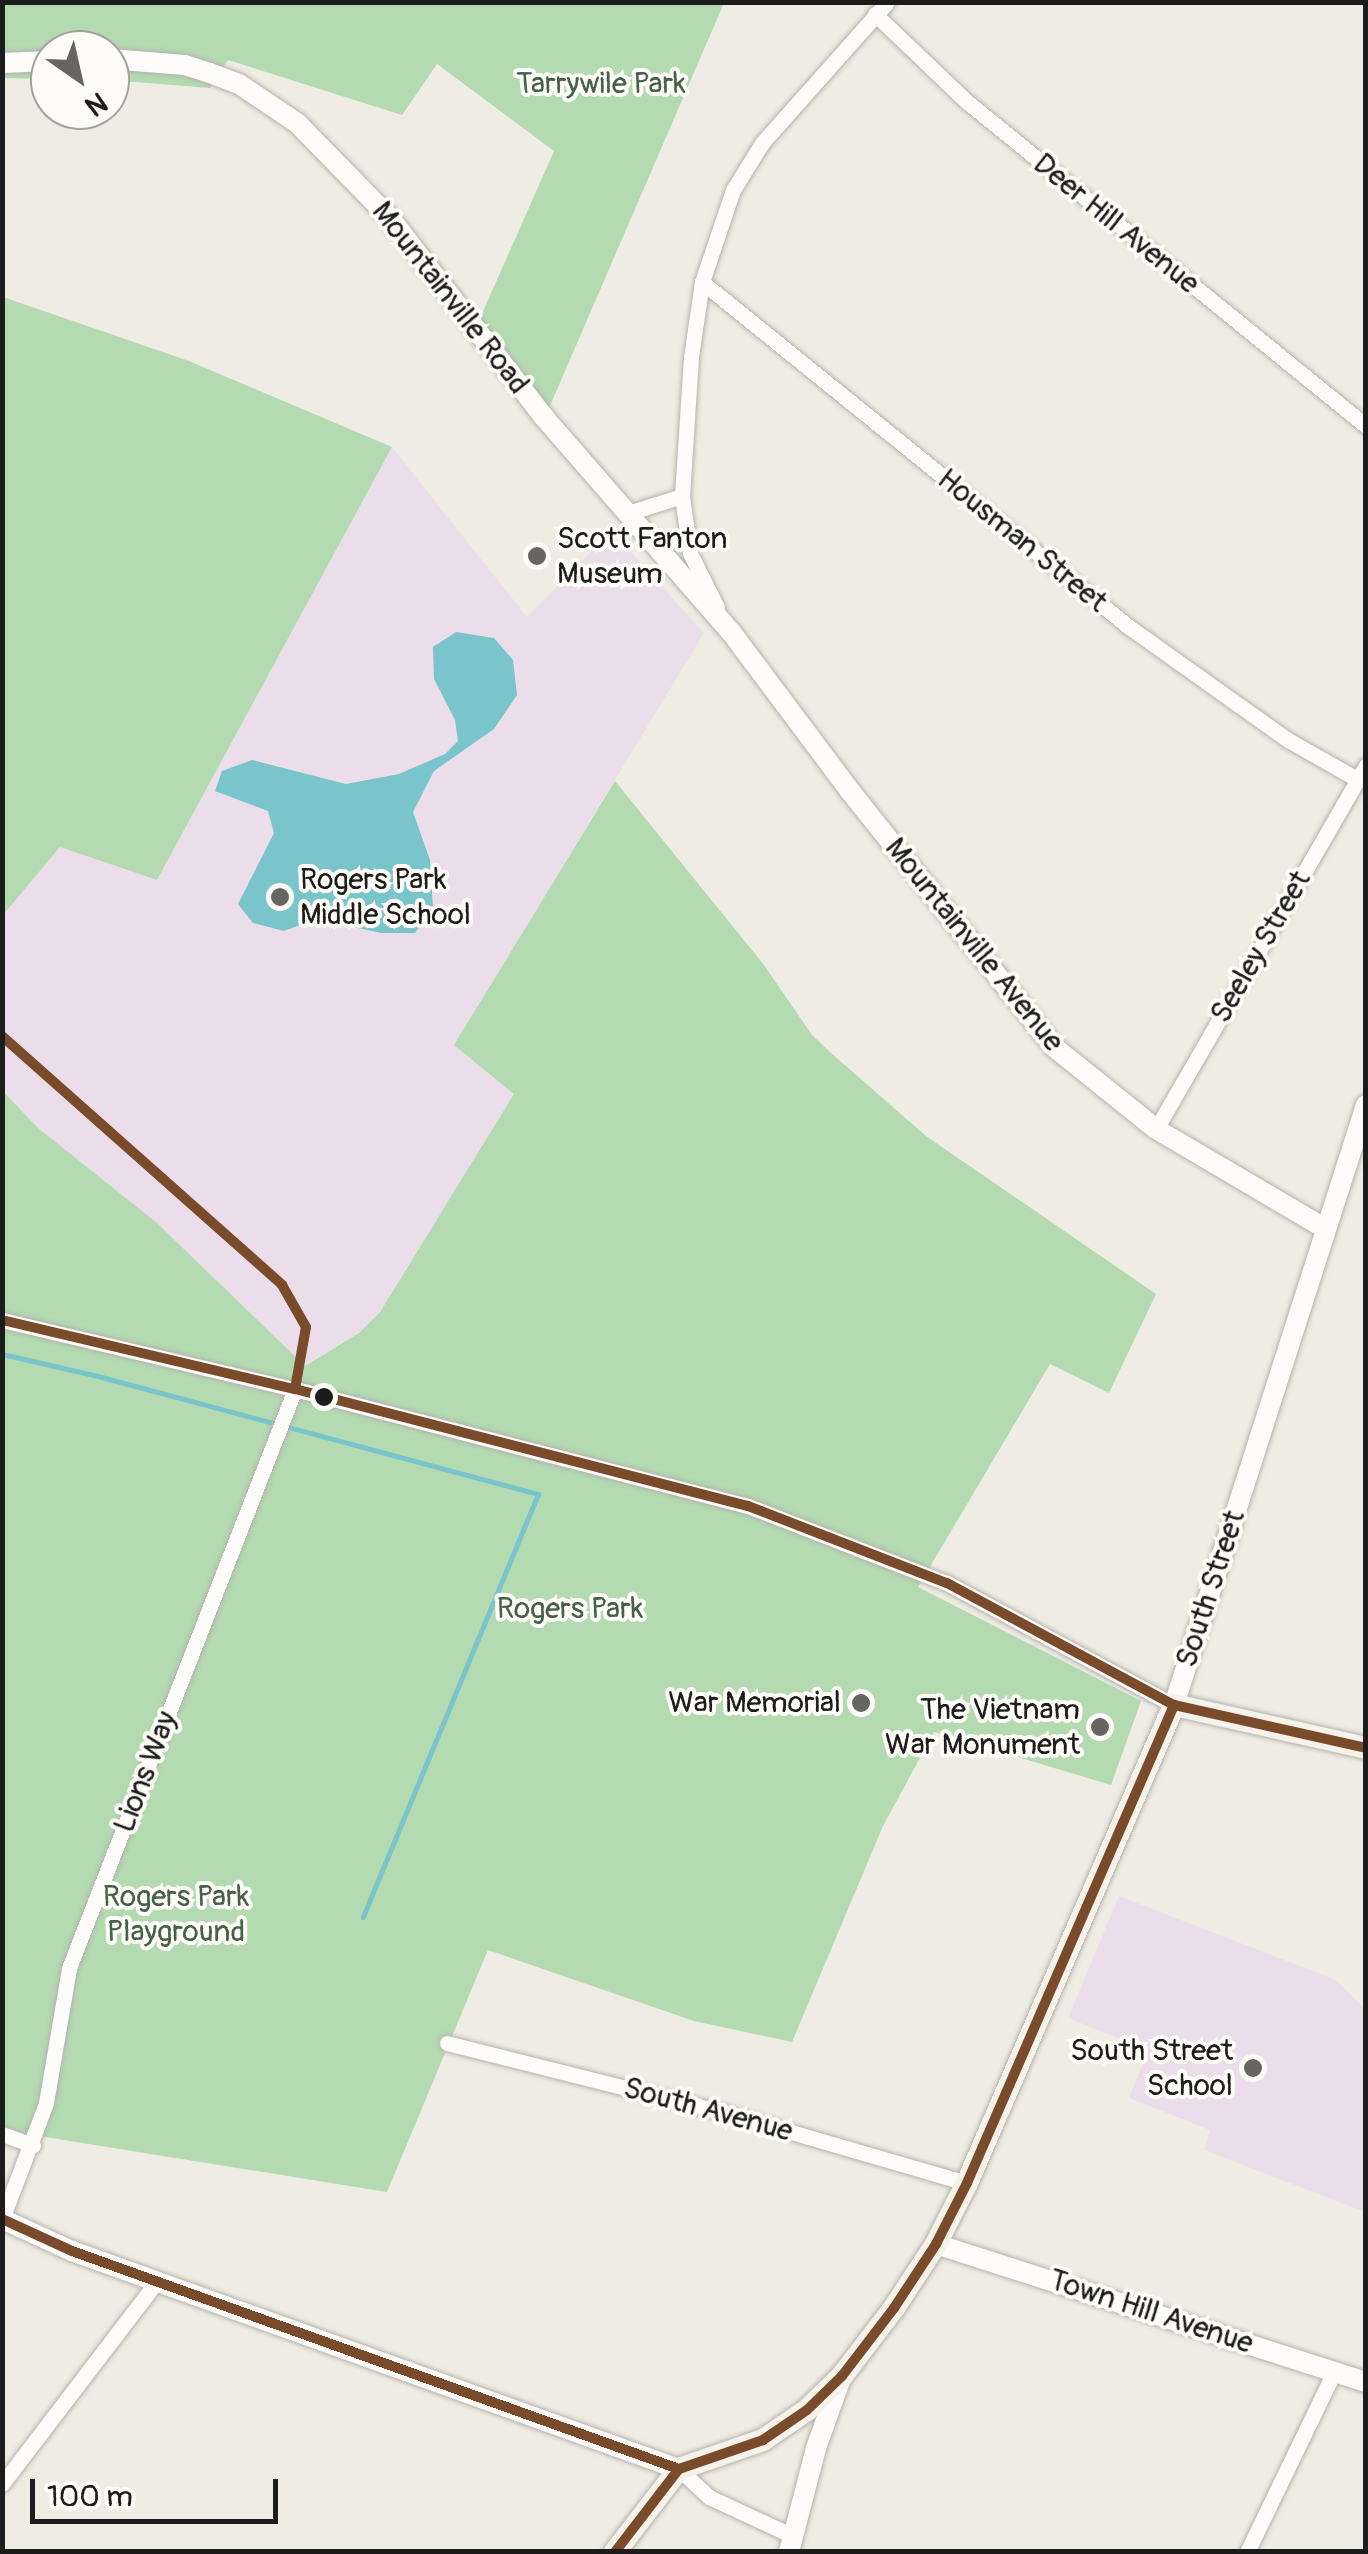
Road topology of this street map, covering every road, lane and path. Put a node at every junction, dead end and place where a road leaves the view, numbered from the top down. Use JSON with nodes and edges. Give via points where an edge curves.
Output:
{"nodes":[{"id":1,"x":881,"y":8,"type":"edge"},
{"id":2,"x":130,"y":61,"type":"edge"},
{"id":3,"x":30,"y":62,"type":"edge"},
{"id":4,"x":2,"y":63,"type":"edge"},
{"id":5,"x":702,"y":282,"type":"junction"},
{"id":6,"x":1366,"y":404,"type":"edge"},
{"id":7,"x":1360,"y":422,"type":"edge"},
{"id":8,"x":682,"y":496,"type":"junction"},
{"id":9,"x":628,"y":512,"type":"junction"},
{"id":10,"x":731,"y":632,"type":"junction"},
{"id":11,"x":1361,"y":772,"type":"edge"},
{"id":12,"x":1366,"y":1104,"type":"edge"},
{"id":13,"x":1156,"y":1129,"type":"junction"},
{"id":14,"x":1326,"y":1229,"type":"junction"},
{"id":15,"x":2,"y":1320,"type":"edge"},
{"id":16,"x":295,"y":1389,"type":"junction"},
{"id":17,"x":1174,"y":1705,"type":"junction"},
{"id":18,"x":1366,"y":1748,"type":"edge"},
{"id":19,"x":446,"y":2043,"type":"dead end"},
{"id":20,"x":2,"y":2134,"type":"edge"},
{"id":21,"x":34,"y":2145,"type":"junction"},
{"id":22,"x":968,"y":2182,"type":"junction"},
{"id":23,"x":2,"y":2219,"type":"edge"},
{"id":24,"x":936,"y":2244,"type":"junction"},
{"id":25,"x":157,"y":2281,"type":"junction"},
{"id":26,"x":1335,"y":2370,"type":"junction"},
{"id":27,"x":842,"y":2376,"type":"junction"},
{"id":28,"x":1366,"y":2382,"type":"edge"},
{"id":29,"x":678,"y":2469,"type":"junction"},
{"id":30,"x":2,"y":2484,"type":"edge"},
{"id":31,"x":790,"y":2543,"type":"edge"},
{"id":32,"x":615,"y":2552,"type":"edge"},
{"id":33,"x":1247,"y":2552,"type":"edge"}],
"edges":[{"from":1,"to":5,"type":"street","via":[[762,143],[733,190]]},
{"from":1,"to":7,"type":"street","name":"Deer Hill Avenue","via":[[966,101]]},
{"from":2,"to":9,"type":"street","name":"Mountainville Road","via":[[210,73],[297,123],[390,218],[544,418]]},
{"from":3,"to":4,"type":"street"},
{"from":5,"to":8,"type":"street"},
{"from":5,"to":11,"type":"street","name":"Housman Street","via":[[1129,627],[1288,740]]},
{"from":6,"to":7,"type":"street"},
{"from":8,"to":9,"type":"street"},
{"from":8,"to":10,"type":"street","via":[[690,553]]},
{"from":9,"to":10,"type":"street","name":"Mountainville Road"},
{"from":10,"to":13,"type":"street","name":"Mountainville Avenue","via":[[1020,1009],[1057,1050]]},
{"from":11,"to":13,"type":"street","name":"Seeley Street"},
{"from":12,"to":14,"type":"street","name":"South Street"},
{"from":13,"to":14,"type":"street","name":"Mountainville Avenue"},
{"from":14,"to":17,"type":"street","name":"South Street"},
{"from":15,"to":16,"type":"street"},
{"from":16,"to":17,"type":"street","via":[[731,1502],[852,1543],[947,1583]]},
{"from":16,"to":21,"type":"street","name":"Lions Way","via":[[70,1968]]},
{"from":17,"to":18,"type":"main road"},
{"from":17,"to":22,"type":"main road","name":"South Street"},
{"from":19,"to":22,"type":"street","name":"South Avenue"},
{"from":20,"to":21,"type":"street"},
{"from":21,"to":23,"type":"street","name":"Lions Way"},
{"from":22,"to":24,"type":"main road","name":"South Street"},
{"from":23,"to":25,"type":"street"},
{"from":24,"to":26,"type":"street","name":"Town Hill Avenue"},
{"from":24,"to":27,"type":"main road","name":"South Street"},
{"from":25,"to":29,"type":"street"},
{"from":25,"to":30,"type":"street"},
{"from":26,"to":28,"type":"street","name":"Town Hill Avenue"},
{"from":26,"to":33,"type":"street"},
{"from":27,"to":29,"type":"main road","name":"South Street","via":[[763,2440]]},
{"from":27,"to":31,"type":"street"},
{"from":29,"to":31,"type":"street","via":[[709,2497]]},
{"from":29,"to":32,"type":"main road"}]}
